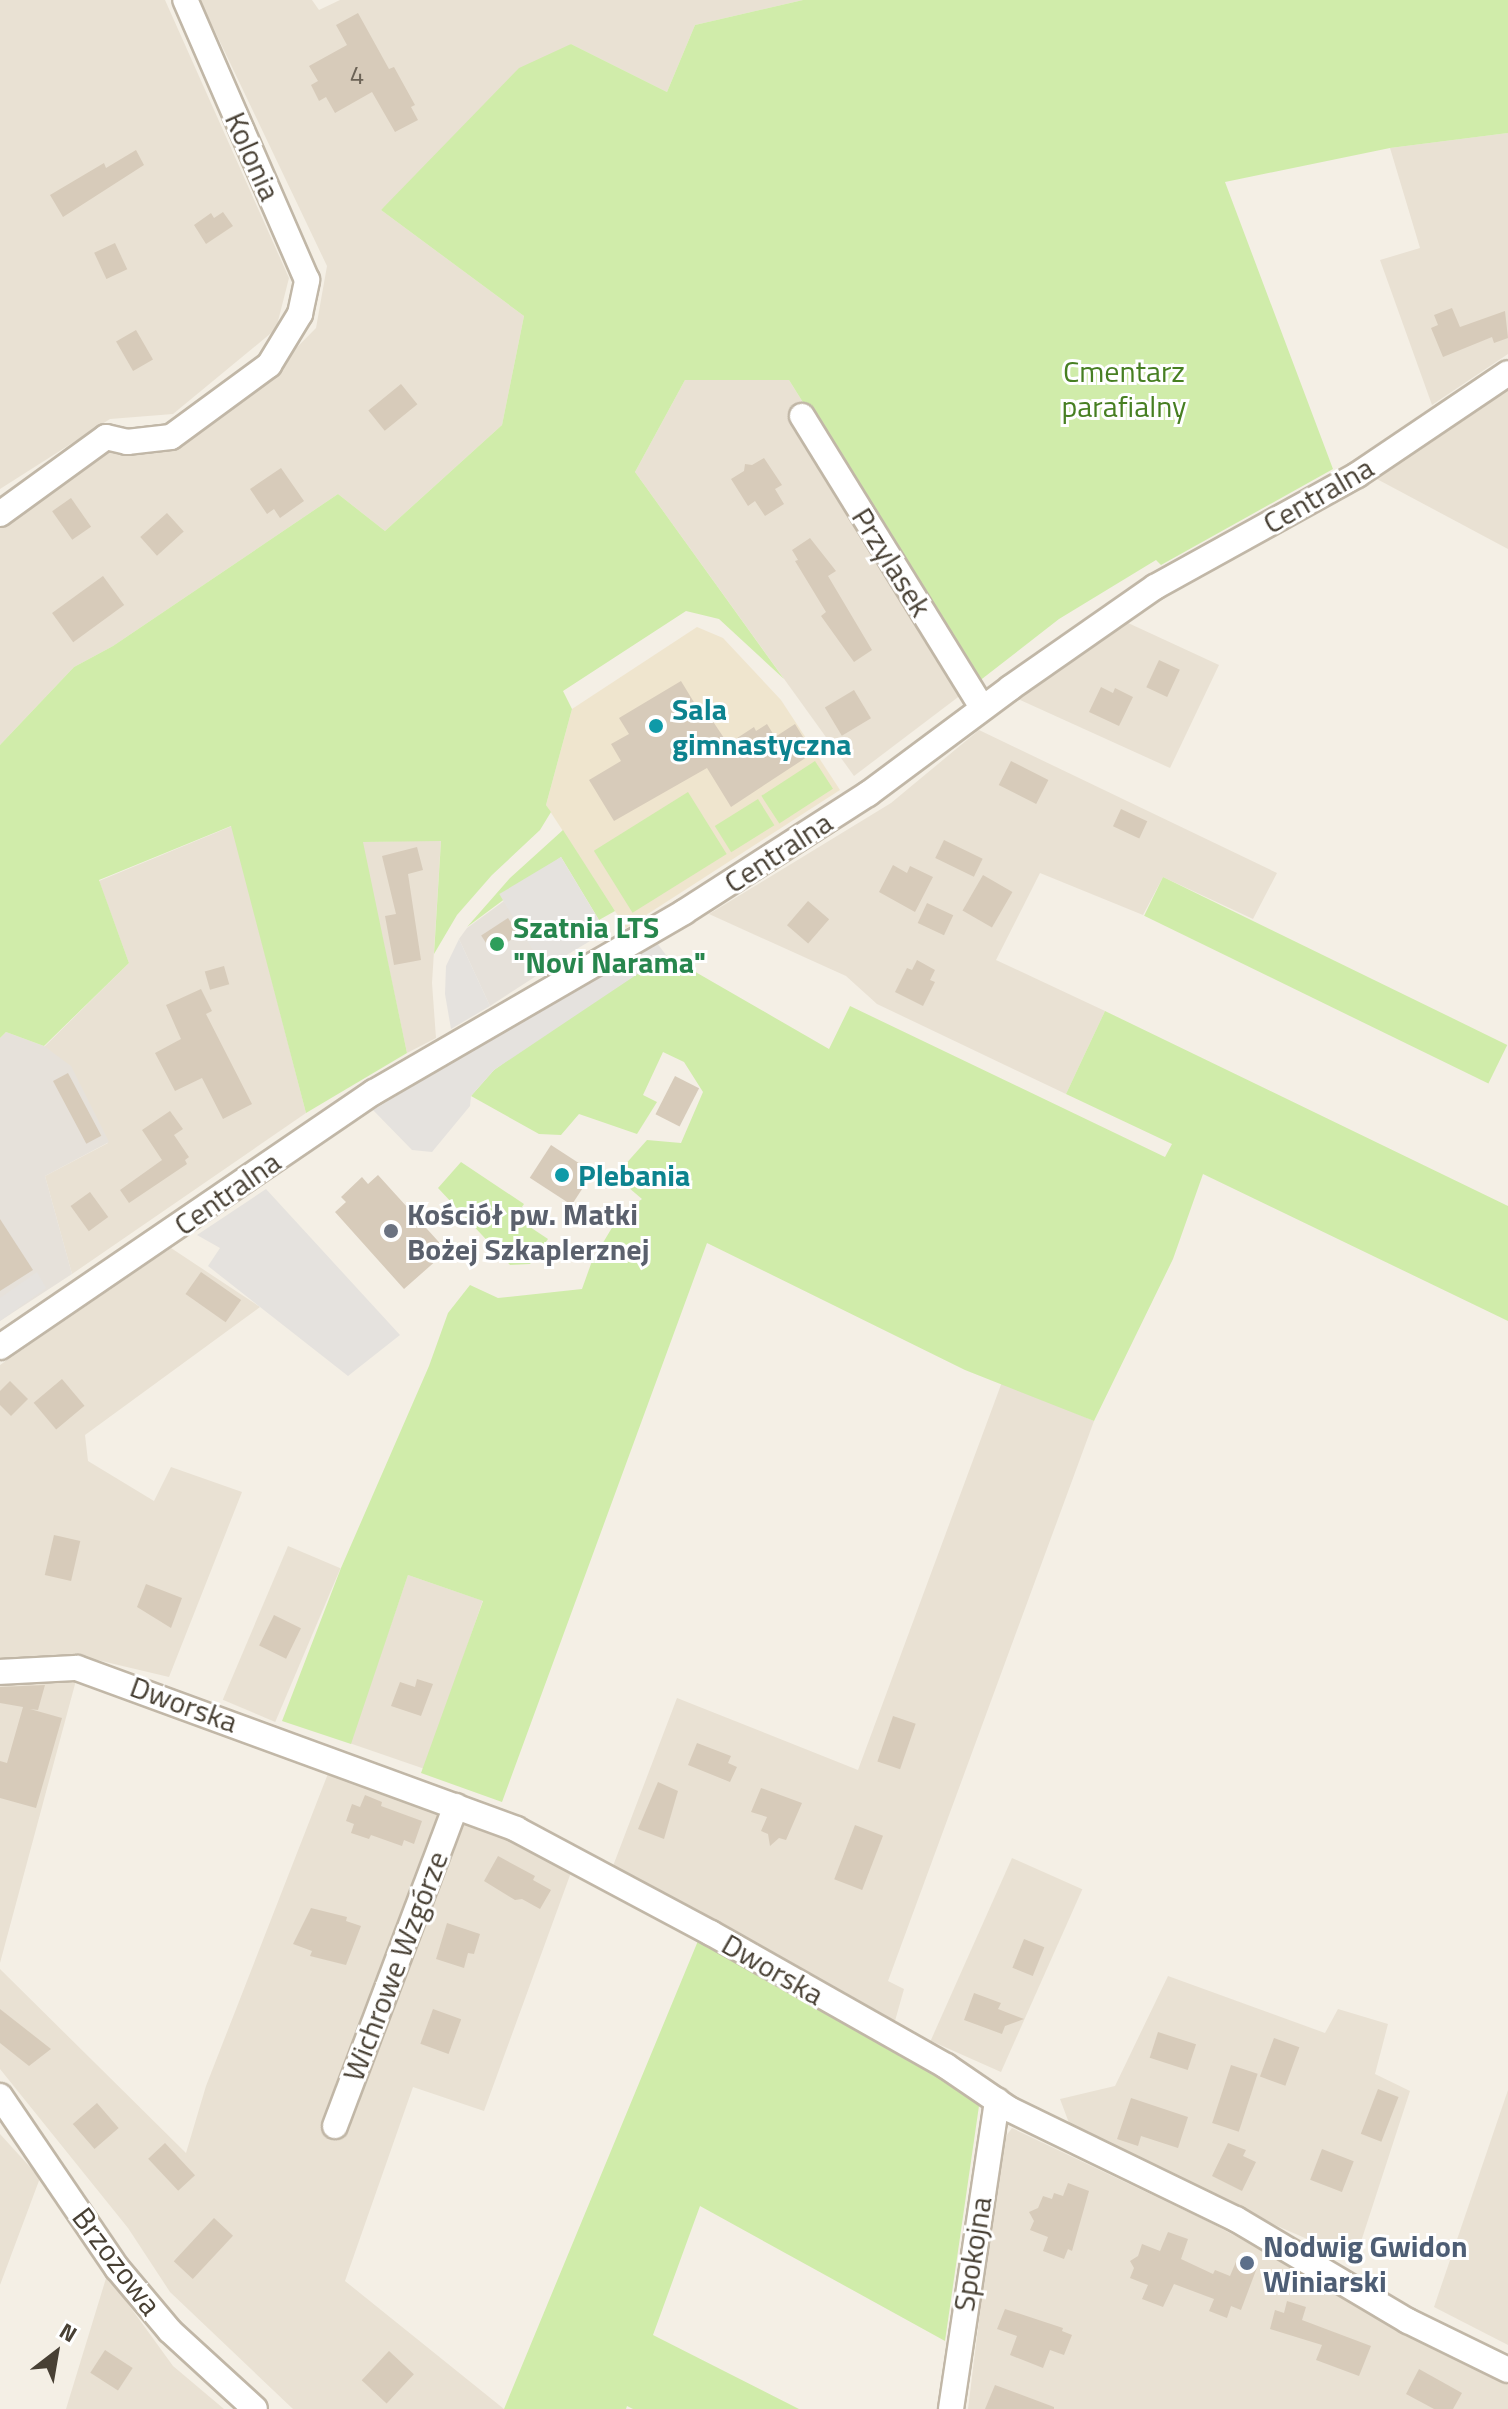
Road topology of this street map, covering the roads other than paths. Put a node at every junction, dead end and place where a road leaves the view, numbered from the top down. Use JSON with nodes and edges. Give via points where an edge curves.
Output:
{"nodes":[{"id":1,"x":185,"y":0,"type":"edge"},
{"id":2,"x":1508,"y":373,"type":"edge"},
{"id":3,"x":802,"y":416,"type":"dead end"},
{"id":4,"x":0,"y":514,"type":"edge"},
{"id":5,"x":982,"y":708,"type":"junction"},
{"id":6,"x":0,"y":1347,"type":"edge"},
{"id":7,"x":0,"y":1672,"type":"edge"},
{"id":8,"x":456,"y":1806,"type":"junction"},
{"id":9,"x":0,"y":2096,"type":"edge"},
{"id":10,"x":997,"y":2100,"type":"junction"},
{"id":11,"x":335,"y":2126,"type":"dead end"},
{"id":12,"x":1508,"y":2370,"type":"edge"},
{"id":13,"x":255,"y":2409,"type":"edge"},
{"id":14,"x":951,"y":2409,"type":"edge"}],
"edges":[{"from":1,"to":4,"type":"street","name":"Kolonia","via":[[307,280],[300,314],[269,365],[171,437],[127,442],[106,437]]},
{"from":2,"to":5,"type":"street","name":"Centralna","via":[[1357,475],[1155,587]]},
{"from":3,"to":5,"type":"street","name":"Przylasek"},
{"from":5,"to":6,"type":"street","name":"Centralna","via":[[868,794],[697,903],[374,1092]]},
{"from":7,"to":8,"type":"street","name":"Dworska","via":[[77,1668]]},
{"from":8,"to":10,"type":"street","name":"Dworska","via":[[516,1829],[698,1926]]},
{"from":8,"to":11,"type":"street","name":"Wichrowe Wzgórze"},
{"from":9,"to":13,"type":"street","name":"Brzozowa","via":[[117,2268],[170,2331]]},
{"from":10,"to":12,"type":"street","name":"Dworska","via":[[1236,2219],[1408,2321]]},
{"from":10,"to":14,"type":"street","name":"Spokojna"}]}
